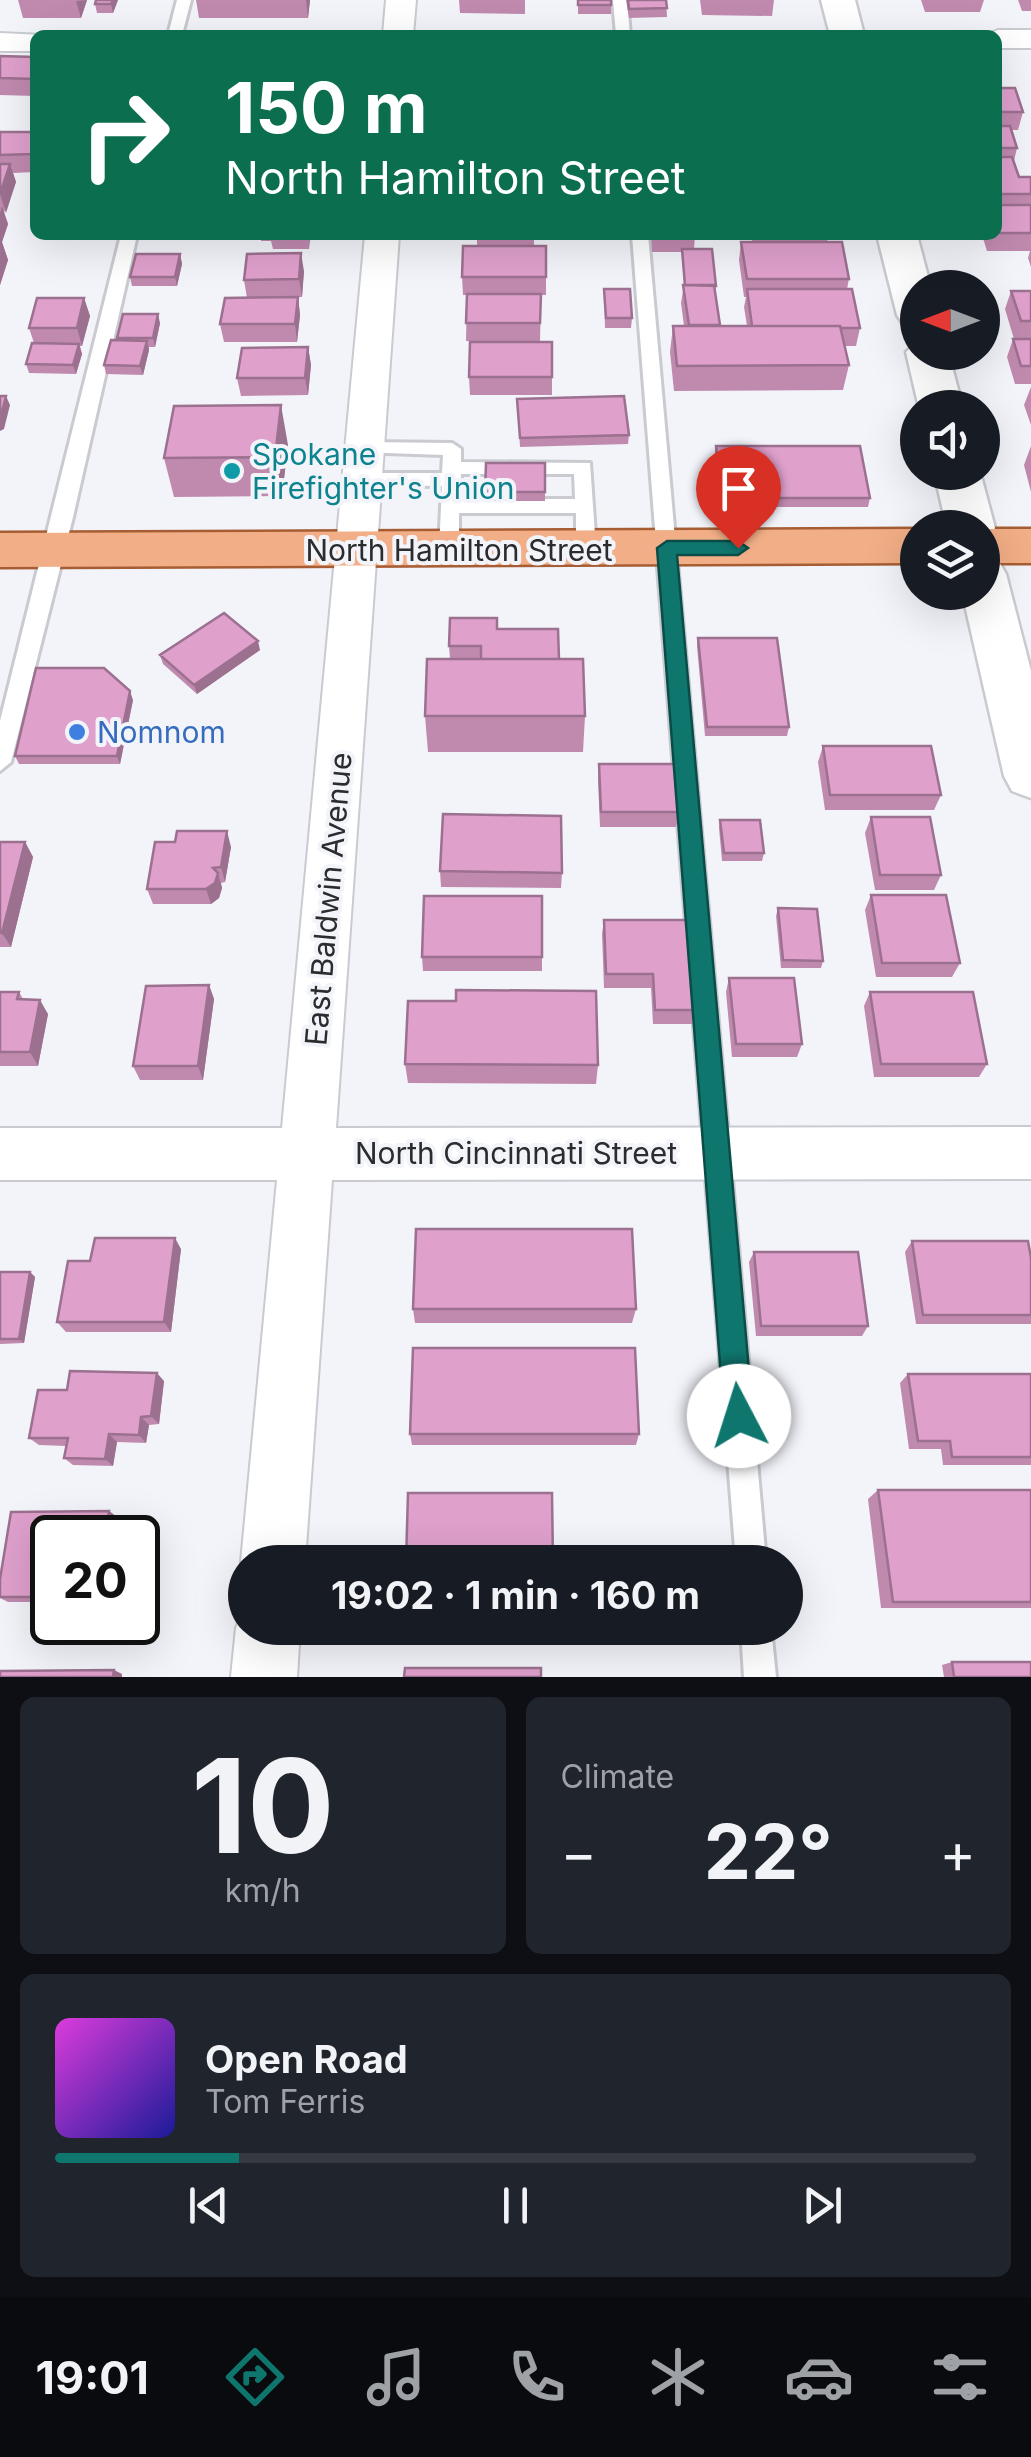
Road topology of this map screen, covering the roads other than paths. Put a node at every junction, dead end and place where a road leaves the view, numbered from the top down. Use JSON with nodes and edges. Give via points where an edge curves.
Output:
{"nodes":[{"id":1,"x":184,"y":0,"type":"edge"},
{"id":2,"x":401,"y":0,"type":"edge"},
{"id":3,"x":620,"y":0,"type":"edge"},
{"id":4,"x":838,"y":0,"type":"edge"},
{"id":5,"x":176,"y":30,"type":"edge"},
{"id":6,"x":398,"y":30,"type":"edge"},
{"id":7,"x":623,"y":30,"type":"edge"},
{"id":8,"x":846,"y":30,"type":"edge"},
{"id":9,"x":1002,"y":39,"type":"edge"},
{"id":10,"x":1031,"y":39,"type":"edge"},
{"id":11,"x":0,"y":42,"type":"edge"},
{"id":12,"x":30,"y":42,"type":"edge"},
{"id":13,"x":128,"y":240,"type":"edge"},
{"id":14,"x":382,"y":240,"type":"edge"},
{"id":15,"x":640,"y":240,"type":"edge"},
{"id":16,"x":898,"y":240,"type":"edge"},
{"id":17,"x":906,"y":270,"type":"edge"},
{"id":18,"x":363,"y":463,"type":"junction"},
{"id":19,"x":452,"y":474,"type":"junction"},
{"id":20,"x":449,"y":528,"type":"junction"},
{"id":21,"x":586,"y":528,"type":"junction"},
{"id":22,"x":900,"y":546,"type":"edge"},
{"id":23,"x":1000,"y":546,"type":"edge"},
{"id":24,"x":1031,"y":546,"type":"edge"},
{"id":25,"x":667,"y":548,"type":"junction"},
{"id":26,"x":0,"y":550,"type":"edge"},
{"id":27,"x":55,"y":550,"type":"junction"},
{"id":28,"x":356,"y":551,"type":"junction"},
{"id":29,"x":991,"y":610,"type":"edge"},
{"id":30,"x":0,"y":762,"type":"edge"},
{"id":31,"x":1031,"y":776,"type":"edge"},
{"id":32,"x":1031,"y":1152,"type":"edge"},
{"id":33,"x":717,"y":1153,"type":"junction"},
{"id":34,"x":0,"y":1154,"type":"edge"},
{"id":35,"x":307,"y":1154,"type":"junction"},
{"id":36,"x":274,"y":1545,"type":"edge"},
{"id":37,"x":749,"y":1545,"type":"edge"},
{"id":38,"x":267,"y":1645,"type":"edge"},
{"id":39,"x":757,"y":1645,"type":"edge"},
{"id":40,"x":264,"y":1677,"type":"edge"},
{"id":41,"x":760,"y":1677,"type":"edge"}],
"edges":[{"from":1,"to":5,"type":"lane"},
{"from":2,"to":6,"type":"street"},
{"from":3,"to":7,"type":"lane"},
{"from":4,"to":8,"type":"street"},
{"from":9,"to":10,"type":"street"},
{"from":11,"to":12,"type":"street"},
{"from":13,"to":27,"type":"lane"},
{"from":14,"to":18,"type":"street","name":"East Baldwin Avenue"},
{"from":15,"to":25,"type":"lane"},
{"from":16,"to":17,"type":"street"},
{"from":18,"to":19,"type":"lane"},
{"from":18,"to":19,"type":"lane","via":[[452,449]]},
{"from":18,"to":28,"type":"street","name":"East Baldwin Avenue"},
{"from":19,"to":20,"type":"lane"},
{"from":19,"to":21,"type":"lane","via":[[583,468]]},
{"from":20,"to":21,"type":"main road","name":"North Hamilton Street"},
{"from":20,"to":28,"type":"main road","name":"North Hamilton Street"},
{"from":21,"to":25,"type":"main road","name":"North Hamilton Street"},
{"from":22,"to":25,"type":"main road","name":"North Hamilton Street"},
{"from":23,"to":24,"type":"main road"},
{"from":25,"to":33,"type":"lane"},
{"from":26,"to":27,"type":"main road","name":"North Hamilton Street"},
{"from":27,"to":28,"type":"main road","name":"North Hamilton Street"},
{"from":27,"to":30,"type":"lane"},
{"from":28,"to":35,"type":"street","name":"East Baldwin Avenue"},
{"from":29,"to":31,"type":"street"},
{"from":32,"to":33,"type":"street","name":"North Cincinnati Street"},
{"from":33,"to":35,"type":"street","name":"North Cincinnati Street"},
{"from":33,"to":37,"type":"lane"},
{"from":34,"to":35,"type":"street","name":"North Cincinnati Street"},
{"from":35,"to":36,"type":"street","name":"East Baldwin Avenue"},
{"from":38,"to":40,"type":"street"},
{"from":39,"to":41,"type":"lane"}]}
